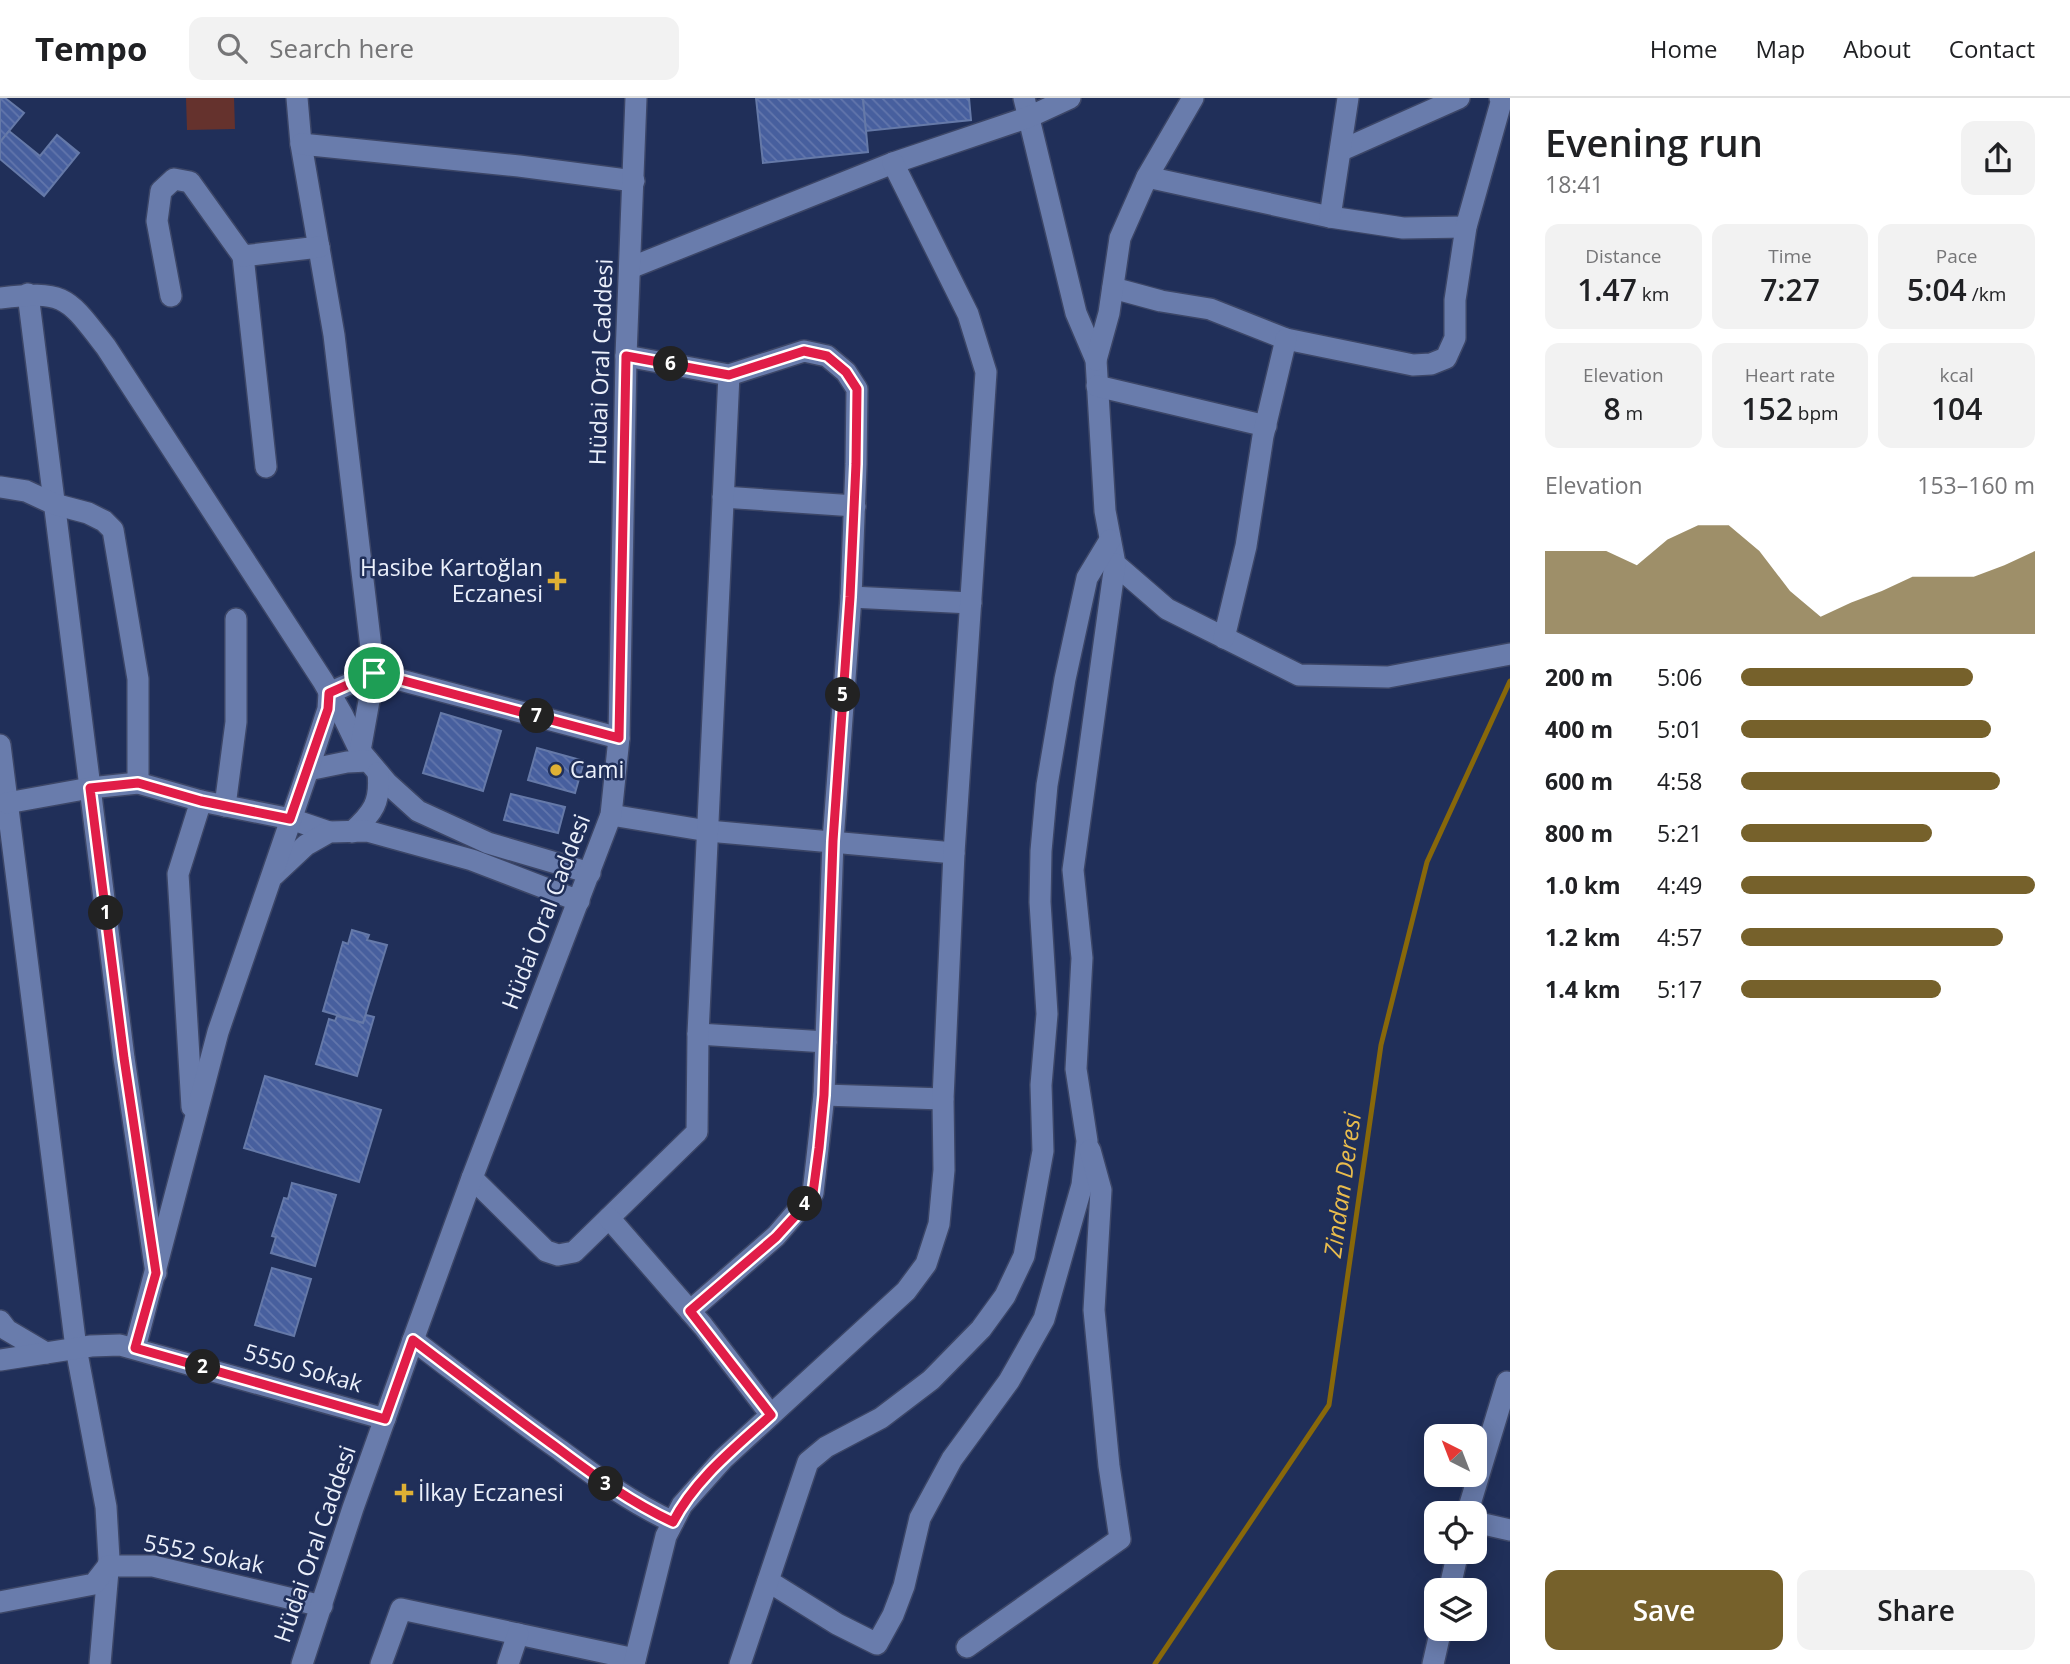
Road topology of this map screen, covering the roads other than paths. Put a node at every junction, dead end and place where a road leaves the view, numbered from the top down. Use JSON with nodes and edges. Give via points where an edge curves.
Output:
{"nodes":[{"id":1,"x":297,"y":98,"type":"edge"},
{"id":2,"x":636,"y":98,"type":"edge"},
{"id":3,"x":1070,"y":98,"type":"edge"},
{"id":4,"x":1193,"y":98,"type":"edge"},
{"id":5,"x":1348,"y":98,"type":"edge"},
{"id":6,"x":1459,"y":98,"type":"edge"},
{"id":7,"x":1502,"y":98,"type":"edge"},
{"id":8,"x":1026,"y":108,"type":"edge"},
{"id":9,"x":301,"y":144,"type":"junction"},
{"id":10,"x":1342,"y":150,"type":"junction"},
{"id":11,"x":893,"y":163,"type":"junction"},
{"id":12,"x":1147,"y":177,"type":"junction"},
{"id":13,"x":634,"y":181,"type":"junction"},
{"id":14,"x":1330,"y":217,"type":"junction"},
{"id":15,"x":1466,"y":227,"type":"junction"},
{"id":16,"x":319,"y":247,"type":"junction"},
{"id":17,"x":243,"y":256,"type":"junction"},
{"id":18,"x":629,"y":268,"type":"junction"},
{"id":19,"x":1113,"y":288,"type":"junction"},
{"id":20,"x":28,"y":294,"type":"junction"},
{"id":21,"x":171,"y":296,"type":"dead end"},
{"id":22,"x":0,"y":298,"type":"edge"},
{"id":23,"x":1286,"y":339,"type":"junction"},
{"id":24,"x":626,"y":356,"type":"junction"},
{"id":25,"x":1096,"y":360,"type":"junction"},
{"id":26,"x":729,"y":375,"type":"junction"},
{"id":27,"x":1097,"y":386,"type":"junction"},
{"id":28,"x":1266,"y":426,"type":"junction"},
{"id":29,"x":266,"y":467,"type":"dead end"},
{"id":30,"x":0,"y":487,"type":"edge"},
{"id":31,"x":723,"y":497,"type":"junction"},
{"id":32,"x":54,"y":504,"type":"junction"},
{"id":33,"x":855,"y":506,"type":"junction"},
{"id":34,"x":1110,"y":540,"type":"junction"},
{"id":35,"x":1115,"y":564,"type":"junction"},
{"id":36,"x":850,"y":597,"type":"junction"},
{"id":37,"x":971,"y":603,"type":"junction"},
{"id":38,"x":236,"y":619,"type":"dead end"},
{"id":39,"x":1224,"y":638,"type":"junction"},
{"id":40,"x":1510,"y":654,"type":"edge"},
{"id":41,"x":374,"y":673,"type":"junction"},
{"id":42,"x":329,"y":693,"type":"junction"},
{"id":43,"x":619,"y":738,"type":"junction"},
{"id":44,"x":0,"y":745,"type":"edge"},
{"id":45,"x":369,"y":762,"type":"junction"},
{"id":46,"x":308,"y":770,"type":"junction"},
{"id":47,"x":138,"y":783,"type":"junction"},
{"id":48,"x":90,"y":788,"type":"junction"},
{"id":49,"x":201,"y":801,"type":"junction"},
{"id":50,"x":7,"y":803,"type":"junction"},
{"id":51,"x":225,"y":806,"type":"junction"},
{"id":52,"x":611,"y":816,"type":"junction"},
{"id":53,"x":290,"y":819,"type":"junction"},
{"id":54,"x":708,"y":831,"type":"junction"},
{"id":55,"x":329,"y":832,"type":"junction"},
{"id":56,"x":352,"y":832,"type":"junction"},
{"id":57,"x":833,"y":841,"type":"junction"},
{"id":58,"x":954,"y":853,"type":"junction"},
{"id":59,"x":590,"y":873,"type":"junction"},
{"id":60,"x":270,"y":879,"type":"junction"},
{"id":61,"x":579,"y":901,"type":"junction"},
{"id":62,"x":698,"y":1034,"type":"junction"},
{"id":63,"x":826,"y":1042,"type":"junction"},
{"id":64,"x":824,"y":1095,"type":"junction"},
{"id":65,"x":943,"y":1099,"type":"junction"},
{"id":66,"x":194,"y":1127,"type":"junction"},
{"id":67,"x":1087,"y":1141,"type":"junction"},
{"id":68,"x":472,"y":1178,"type":"junction"},
{"id":69,"x":609,"y":1218,"type":"junction"},
{"id":70,"x":156,"y":1273,"type":"junction"},
{"id":71,"x":690,"y":1311,"type":"junction"},
{"id":72,"x":0,"y":1321,"type":"edge"},
{"id":73,"x":413,"y":1340,"type":"junction"},
{"id":74,"x":76,"y":1348,"type":"junction"},
{"id":75,"x":135,"y":1348,"type":"junction"},
{"id":76,"x":46,"y":1353,"type":"junction"},
{"id":77,"x":0,"y":1360,"type":"edge"},
{"id":78,"x":1507,"y":1382,"type":"dead end"},
{"id":79,"x":771,"y":1415,"type":"junction"},
{"id":80,"x":385,"y":1419,"type":"junction"},
{"id":81,"x":1471,"y":1501,"type":"edge"},
{"id":82,"x":673,"y":1522,"type":"junction"},
{"id":83,"x":1487,"y":1525,"type":"edge"},
{"id":84,"x":1510,"y":1530,"type":"edge"},
{"id":85,"x":108,"y":1566,"type":"junction"},
{"id":86,"x":768,"y":1581,"type":"junction"},
{"id":87,"x":0,"y":1602,"type":"edge"},
{"id":88,"x":322,"y":1605,"type":"junction"},
{"id":89,"x":517,"y":1634,"type":"junction"},
{"id":90,"x":1438,"y":1641,"type":"edge"},
{"id":91,"x":967,"y":1647,"type":"dead end"},
{"id":92,"x":634,"y":1662,"type":"edge"},
{"id":93,"x":100,"y":1664,"type":"edge"},
{"id":94,"x":302,"y":1664,"type":"edge"},
{"id":95,"x":381,"y":1664,"type":"edge"},
{"id":96,"x":508,"y":1664,"type":"edge"},
{"id":97,"x":740,"y":1664,"type":"edge"},
{"id":98,"x":1433,"y":1664,"type":"edge"}],
"edges":[{"from":1,"to":9,"type":"street"},
{"from":2,"to":13,"type":"street","name":"Hüdai Oral Caddesi"},
{"from":3,"to":8,"type":"street"},
{"from":4,"to":12,"type":"street"},
{"from":5,"to":10,"type":"street"},
{"from":6,"to":10,"type":"street"},
{"from":7,"to":15,"type":"street"},
{"from":8,"to":11,"type":"street"},
{"from":8,"to":25,"type":"street","via":[[1076,313]]},
{"from":9,"to":13,"type":"street"},
{"from":9,"to":16,"type":"street"},
{"from":10,"to":14,"type":"street"},
{"from":11,"to":18,"type":"street"},
{"from":11,"to":37,"type":"street","via":[[968,314],[985,372]]},
{"from":12,"to":14,"type":"street"},
{"from":12,"to":19,"type":"street","via":[[1120,238]]},
{"from":13,"to":18,"type":"street","name":"Hüdai Oral Caddesi"},
{"from":14,"to":15,"type":"street","via":[[1403,228]]},
{"from":15,"to":23,"type":"street","via":[[1455,300],[1455,338],[1446,358],[1413,365]]},
{"from":16,"to":17,"type":"street"},
{"from":16,"to":41,"type":"street","via":[[334,335]]},
{"from":17,"to":21,"type":"street","via":[[190,182],[174,179],[161,191],[157,221]]},
{"from":17,"to":29,"type":"street"},
{"from":18,"to":24,"type":"street","name":"Hüdai Oral Caddesi"},
{"from":19,"to":23,"type":"street","via":[[1210,309]]},
{"from":19,"to":25,"type":"street"},
{"from":20,"to":22,"type":"street"},
{"from":20,"to":32,"type":"street"},
{"from":20,"to":42,"type":"street","via":[[52,295],[73,305],[106,348]]},
{"from":23,"to":28,"type":"street"},
{"from":24,"to":26,"type":"street"},
{"from":24,"to":43,"type":"street","name":"Hüdai Oral Caddesi"},
{"from":25,"to":27,"type":"street"},
{"from":26,"to":31,"type":"street"},
{"from":26,"to":33,"type":"street","via":[[804,351],[827,356],[846,372],[857,389]]},
{"from":27,"to":28,"type":"street"},
{"from":27,"to":34,"type":"street","via":[[1104,511]]},
{"from":28,"to":39,"type":"street","via":[[1246,546]]},
{"from":30,"to":32,"type":"street","via":[[26,491]]},
{"from":31,"to":33,"type":"street"},
{"from":31,"to":54,"type":"street"},
{"from":32,"to":47,"type":"street","via":[[88,513],[113,530],[138,679]]},
{"from":32,"to":48,"type":"street"},
{"from":33,"to":36,"type":"street"},
{"from":34,"to":35,"type":"street"},
{"from":34,"to":86,"type":"street","via":[[1087,578],[1047,785],[1040,902],[1047,1013],[1042,1151],[1024,1256],[1005,1296],[981,1329],[931,1380],[881,1418],[826,1447],[808,1462]]},
{"from":35,"to":39,"type":"street","via":[[1167,609]]},
{"from":35,"to":67,"type":"street","via":[[1073,870],[1082,958],[1076,1069]]},
{"from":36,"to":37,"type":"street"},
{"from":36,"to":57,"type":"street"},
{"from":37,"to":58,"type":"street"},
{"from":38,"to":51,"type":"street","via":[[236,722]]},
{"from":39,"to":40,"type":"street","via":[[1299,675],[1388,677]]},
{"from":41,"to":42,"type":"street"},
{"from":41,"to":43,"type":"street"},
{"from":41,"to":45,"type":"street"},
{"from":42,"to":45,"type":"street"},
{"from":42,"to":46,"type":"street"},
{"from":43,"to":52,"type":"street","name":"Hüdai Oral Caddesi"},
{"from":44,"to":50,"type":"street"},
{"from":45,"to":46,"type":"street"},
{"from":45,"to":56,"type":"street","via":[[380,791],[365,820]]},
{"from":45,"to":59,"type":"street","via":[[418,811],[488,843]]},
{"from":46,"to":53,"type":"street"},
{"from":47,"to":48,"type":"street"},
{"from":47,"to":49,"type":"street"},
{"from":48,"to":50,"type":"street"},
{"from":48,"to":70,"type":"street"},
{"from":49,"to":51,"type":"street"},
{"from":49,"to":66,"type":"street","via":[[178,874]]},
{"from":50,"to":74,"type":"street"},
{"from":51,"to":53,"type":"street"},
{"from":52,"to":54,"type":"street"},
{"from":52,"to":59,"type":"street","name":"Hüdai Oral Caddesi"},
{"from":53,"to":55,"type":"street"},
{"from":53,"to":60,"type":"street"},
{"from":54,"to":57,"type":"street"},
{"from":54,"to":62,"type":"street"},
{"from":55,"to":56,"type":"street"},
{"from":55,"to":60,"type":"street","via":[[306,845]]},
{"from":56,"to":61,"type":"street","via":[[367,831],[472,860]]},
{"from":57,"to":58,"type":"street"},
{"from":57,"to":63,"type":"street"},
{"from":58,"to":65,"type":"street"},
{"from":59,"to":61,"type":"street","name":"Hüdai Oral Caddesi"},
{"from":60,"to":66,"type":"street","via":[[218,1032]]},
{"from":61,"to":68,"type":"street","name":"Hüdai Oral Caddesi"},
{"from":62,"to":63,"type":"street"},
{"from":62,"to":69,"type":"street","via":[[697,1132]]},
{"from":63,"to":64,"type":"street"},
{"from":64,"to":65,"type":"street"},
{"from":64,"to":71,"type":"street","via":[[813,1193],[776,1237]]},
{"from":65,"to":79,"type":"street","via":[[939,1224],[926,1264],[906,1290]]},
{"from":66,"to":70,"type":"street"},
{"from":67,"to":86,"type":"street","via":[[1082,1185],[1044,1319],[1009,1381],[952,1459],[920,1518],[904,1586],[877,1644]]},
{"from":67,"to":91,"type":"street","via":[[1101,1191],[1094,1310],[1120,1539]]},
{"from":68,"to":69,"type":"street","via":[[546,1251],[558,1255],[574,1252]]},
{"from":68,"to":73,"type":"street","name":"Hüdai Oral Caddesi"},
{"from":69,"to":71,"type":"street"},
{"from":70,"to":75,"type":"street"},
{"from":71,"to":79,"type":"street"},
{"from":72,"to":76,"type":"street"},
{"from":73,"to":80,"type":"street","name":"Hüdai Oral Caddesi"},
{"from":73,"to":82,"type":"street","via":[[601,1481]]},
{"from":74,"to":75,"type":"street","name":"5550 Sokak"},
{"from":74,"to":76,"type":"street","name":"5550 Sokak"},
{"from":74,"to":85,"type":"street","via":[[106,1507]]},
{"from":75,"to":80,"type":"street","name":"5550 Sokak"},
{"from":76,"to":77,"type":"street","name":"5550 Sokak"},
{"from":78,"to":81,"type":"street"},
{"from":79,"to":82,"type":"street","via":[[723,1459]]},
{"from":80,"to":88,"type":"street","name":"Hüdai Oral Caddesi"},
{"from":82,"to":92,"type":"street"},
{"from":83,"to":84,"type":"street"},
{"from":85,"to":87,"type":"street","via":[[94,1584]]},
{"from":85,"to":88,"type":"street","name":"5552 Sokak","via":[[153,1566]]},
{"from":85,"to":93,"type":"street"},
{"from":86,"to":97,"type":"street"},
{"from":88,"to":94,"type":"street","name":"Hüdai Oral Caddesi"},
{"from":89,"to":92,"type":"street"},
{"from":89,"to":95,"type":"street","via":[[401,1609]]},
{"from":89,"to":96,"type":"street"},
{"from":90,"to":98,"type":"street"}]}
